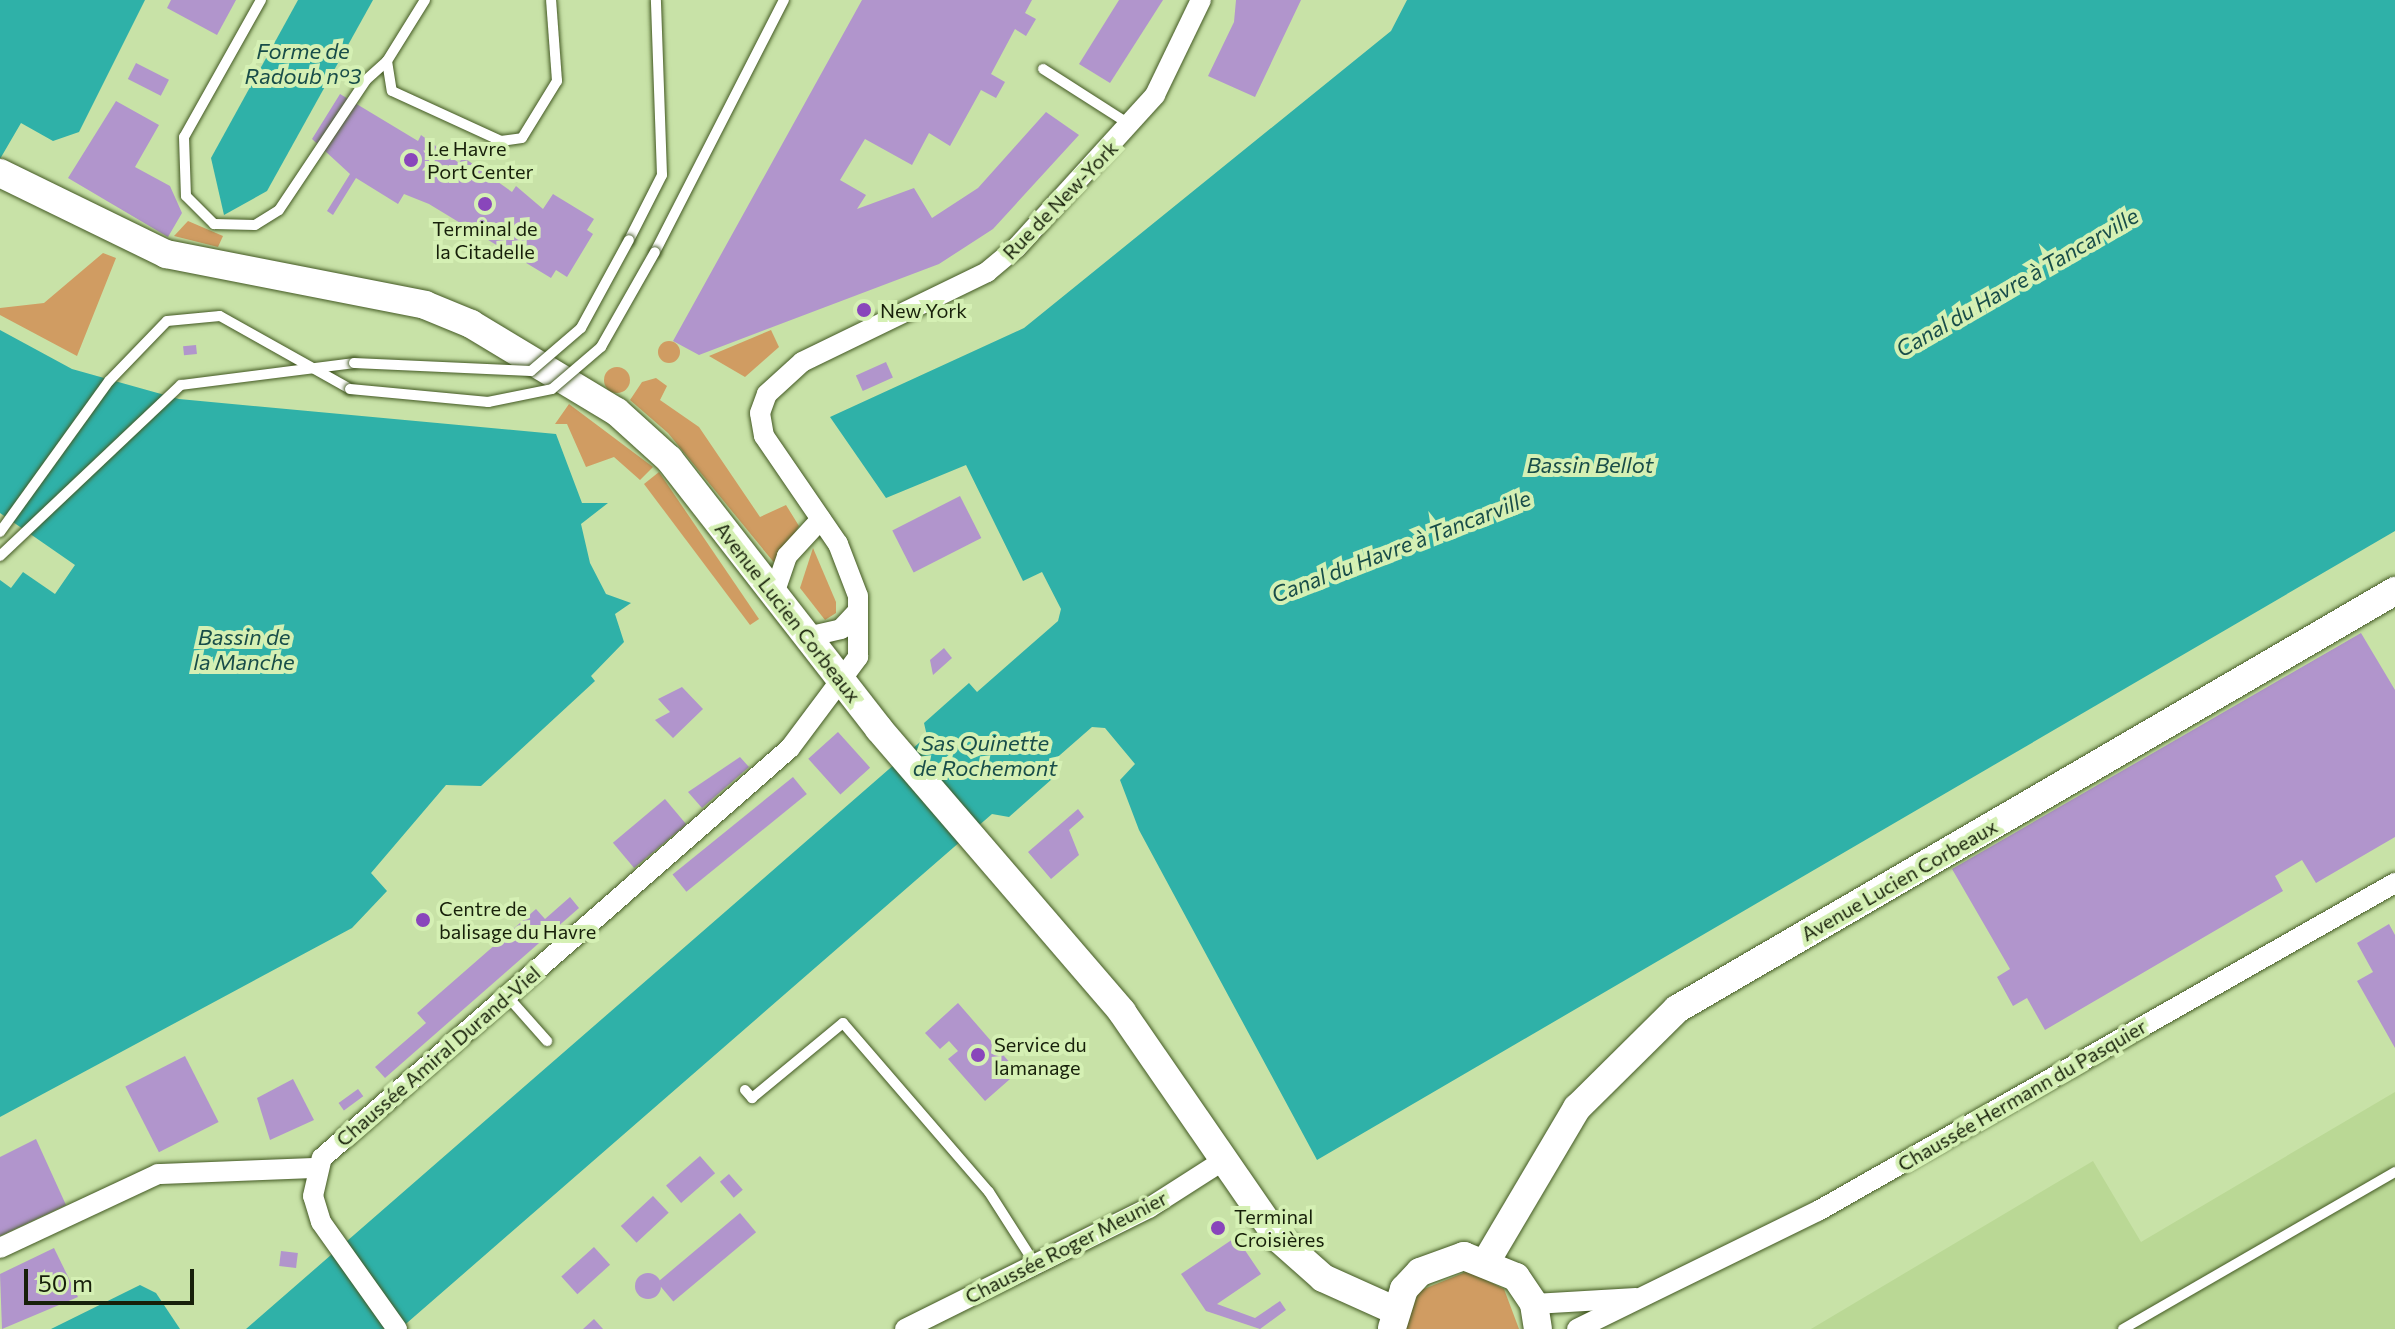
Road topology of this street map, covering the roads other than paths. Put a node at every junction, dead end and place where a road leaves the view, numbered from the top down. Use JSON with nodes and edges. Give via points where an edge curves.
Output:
{"nodes":[{"id":1,"x":261,"y":0,"type":"edge"},
{"id":2,"x":425,"y":0,"type":"edge"},
{"id":3,"x":551,"y":0,"type":"edge"},
{"id":4,"x":656,"y":0,"type":"edge"},
{"id":5,"x":784,"y":0,"type":"edge"},
{"id":6,"x":1201,"y":0,"type":"edge"},
{"id":7,"x":387,"y":61,"type":"junction"},
{"id":8,"x":1043,"y":69,"type":"dead end"},
{"id":9,"x":1130,"y":125,"type":"junction"},
{"id":10,"x":0,"y":173,"type":"edge"},
{"id":11,"x":317,"y":365,"type":"junction"},
{"id":12,"x":821,"y":519,"type":"junction"},
{"id":13,"x":0,"y":532,"type":"edge"},
{"id":14,"x":0,"y":556,"type":"edge"},
{"id":15,"x":2395,"y":591,"type":"edge"},
{"id":16,"x":774,"y":594,"type":"junction"},
{"id":17,"x":858,"y":611,"type":"junction"},
{"id":18,"x":807,"y":637,"type":"junction"},
{"id":19,"x":843,"y":684,"type":"junction"},
{"id":20,"x":2395,"y":883,"type":"edge"},
{"id":21,"x":508,"y":997,"type":"junction"},
{"id":22,"x":547,"y":1041,"type":"dead end"},
{"id":23,"x":745,"y":1090,"type":"dead end"},
{"id":24,"x":1224,"y":1160,"type":"junction"},
{"id":25,"x":316,"y":1168,"type":"junction"},
{"id":26,"x":2395,"y":1172,"type":"edge"},
{"id":27,"x":0,"y":1248,"type":"edge"},
{"id":28,"x":1487,"y":1260,"type":"junction"},
{"id":29,"x":1035,"y":1264,"type":"junction"},
{"id":30,"x":1644,"y":1297,"type":"junction"},
{"id":31,"x":1536,"y":1317,"type":"edge"},
{"id":32,"x":1393,"y":1320,"type":"edge"},
{"id":33,"x":397,"y":1329,"type":"edge"},
{"id":34,"x":905,"y":1329,"type":"edge"},
{"id":35,"x":1577,"y":1329,"type":"edge"},
{"id":36,"x":2123,"y":1329,"type":"edge"}],
"edges":[{"from":1,"to":7,"type":"lane","via":[[184,137],[186,196],[214,224],[255,225],[279,210],[366,80]]},
{"from":2,"to":7,"type":"lane"},
{"from":3,"to":7,"type":"lane","via":[[557,81],[522,138],[501,141],[392,91]]},
{"from":4,"to":11,"type":"lane","bridge":true,"via":[[662,175],[581,328],[531,371]]},
{"from":5,"to":11,"type":"lane","bridge":true,"via":[[601,347],[552,389],[488,402],[350,389]]},
{"from":6,"to":9,"type":"street","name":"Rue de New-York","via":[[1178,56]]},
{"from":8,"to":9,"type":"lane"},
{"from":9,"to":12,"type":"street","name":"Rue de New-York","via":[[987,272],[780,377],[760,413],[764,436]]},
{"from":10,"to":16,"type":"main road","name":"Avenue Lucien Corbeaux","via":[[166,254],[392,295],[471,324],[634,426],[669,459]]},
{"from":11,"to":13,"type":"lane","via":[[259,331],[189,314],[167,321],[109,381]]},
{"from":11,"to":14,"type":"lane","via":[[201,377],[165,395]]},
{"from":12,"to":16,"type":"street","via":[[787,556]]},
{"from":12,"to":17,"type":"street","name":"Rue de New-York","via":[[838,544]]},
{"from":15,"to":28,"type":"main road","name":"Avenue Lucien Corbeaux","via":[[1677,1009],[1577,1108]]},
{"from":16,"to":18,"type":"main road","name":"Avenue Lucien Corbeaux"},
{"from":17,"to":18,"type":"street","via":[[841,629]]},
{"from":17,"to":19,"type":"street","name":"Rue de New-York","via":[[858,657]]},
{"from":18,"to":19,"type":"main road","name":"Avenue Lucien Corbeaux"},
{"from":19,"to":21,"type":"street","name":"Chaussée Amiral Durand-Viel","via":[[815,709],[790,748]]},
{"from":19,"to":24,"type":"main road","name":"Avenue Lucien Corbeaux","via":[[1122,1012]]},
{"from":20,"to":30,"type":"street","name":"Chaussée Hermann du Pasquier","via":[[1818,1211]]},
{"from":21,"to":22,"type":"lane"},
{"from":21,"to":25,"type":"street","name":"Chaussée Amiral Durand-Viel"},
{"from":23,"to":29,"type":"lane","via":[[752,1098],[843,1023],[989,1192]]},
{"from":24,"to":29,"type":"street","name":"Chaussée Roger Meunier"},
{"from":24,"to":32,"type":"main road","name":"Avenue Lucien Corbeaux","via":[[1293,1253],[1323,1278]]},
{"from":25,"to":27,"type":"street","via":[[158,1174]]},
{"from":25,"to":33,"type":"street","via":[[316,1209]]},
{"from":26,"to":36,"type":"lane"},
{"from":28,"to":31,"type":"main road","via":[[1516,1277]]},
{"from":28,"to":32,"type":"main road","via":[[1464,1256],[1420,1272]]},
{"from":29,"to":34,"type":"street","name":"Chaussée Roger Meunier"},
{"from":30,"to":31,"type":"street","name":"Chaussée Hermann du Pasquier"},
{"from":30,"to":35,"type":"street","name":"Chaussée Hermann du Pasquier"}]}
